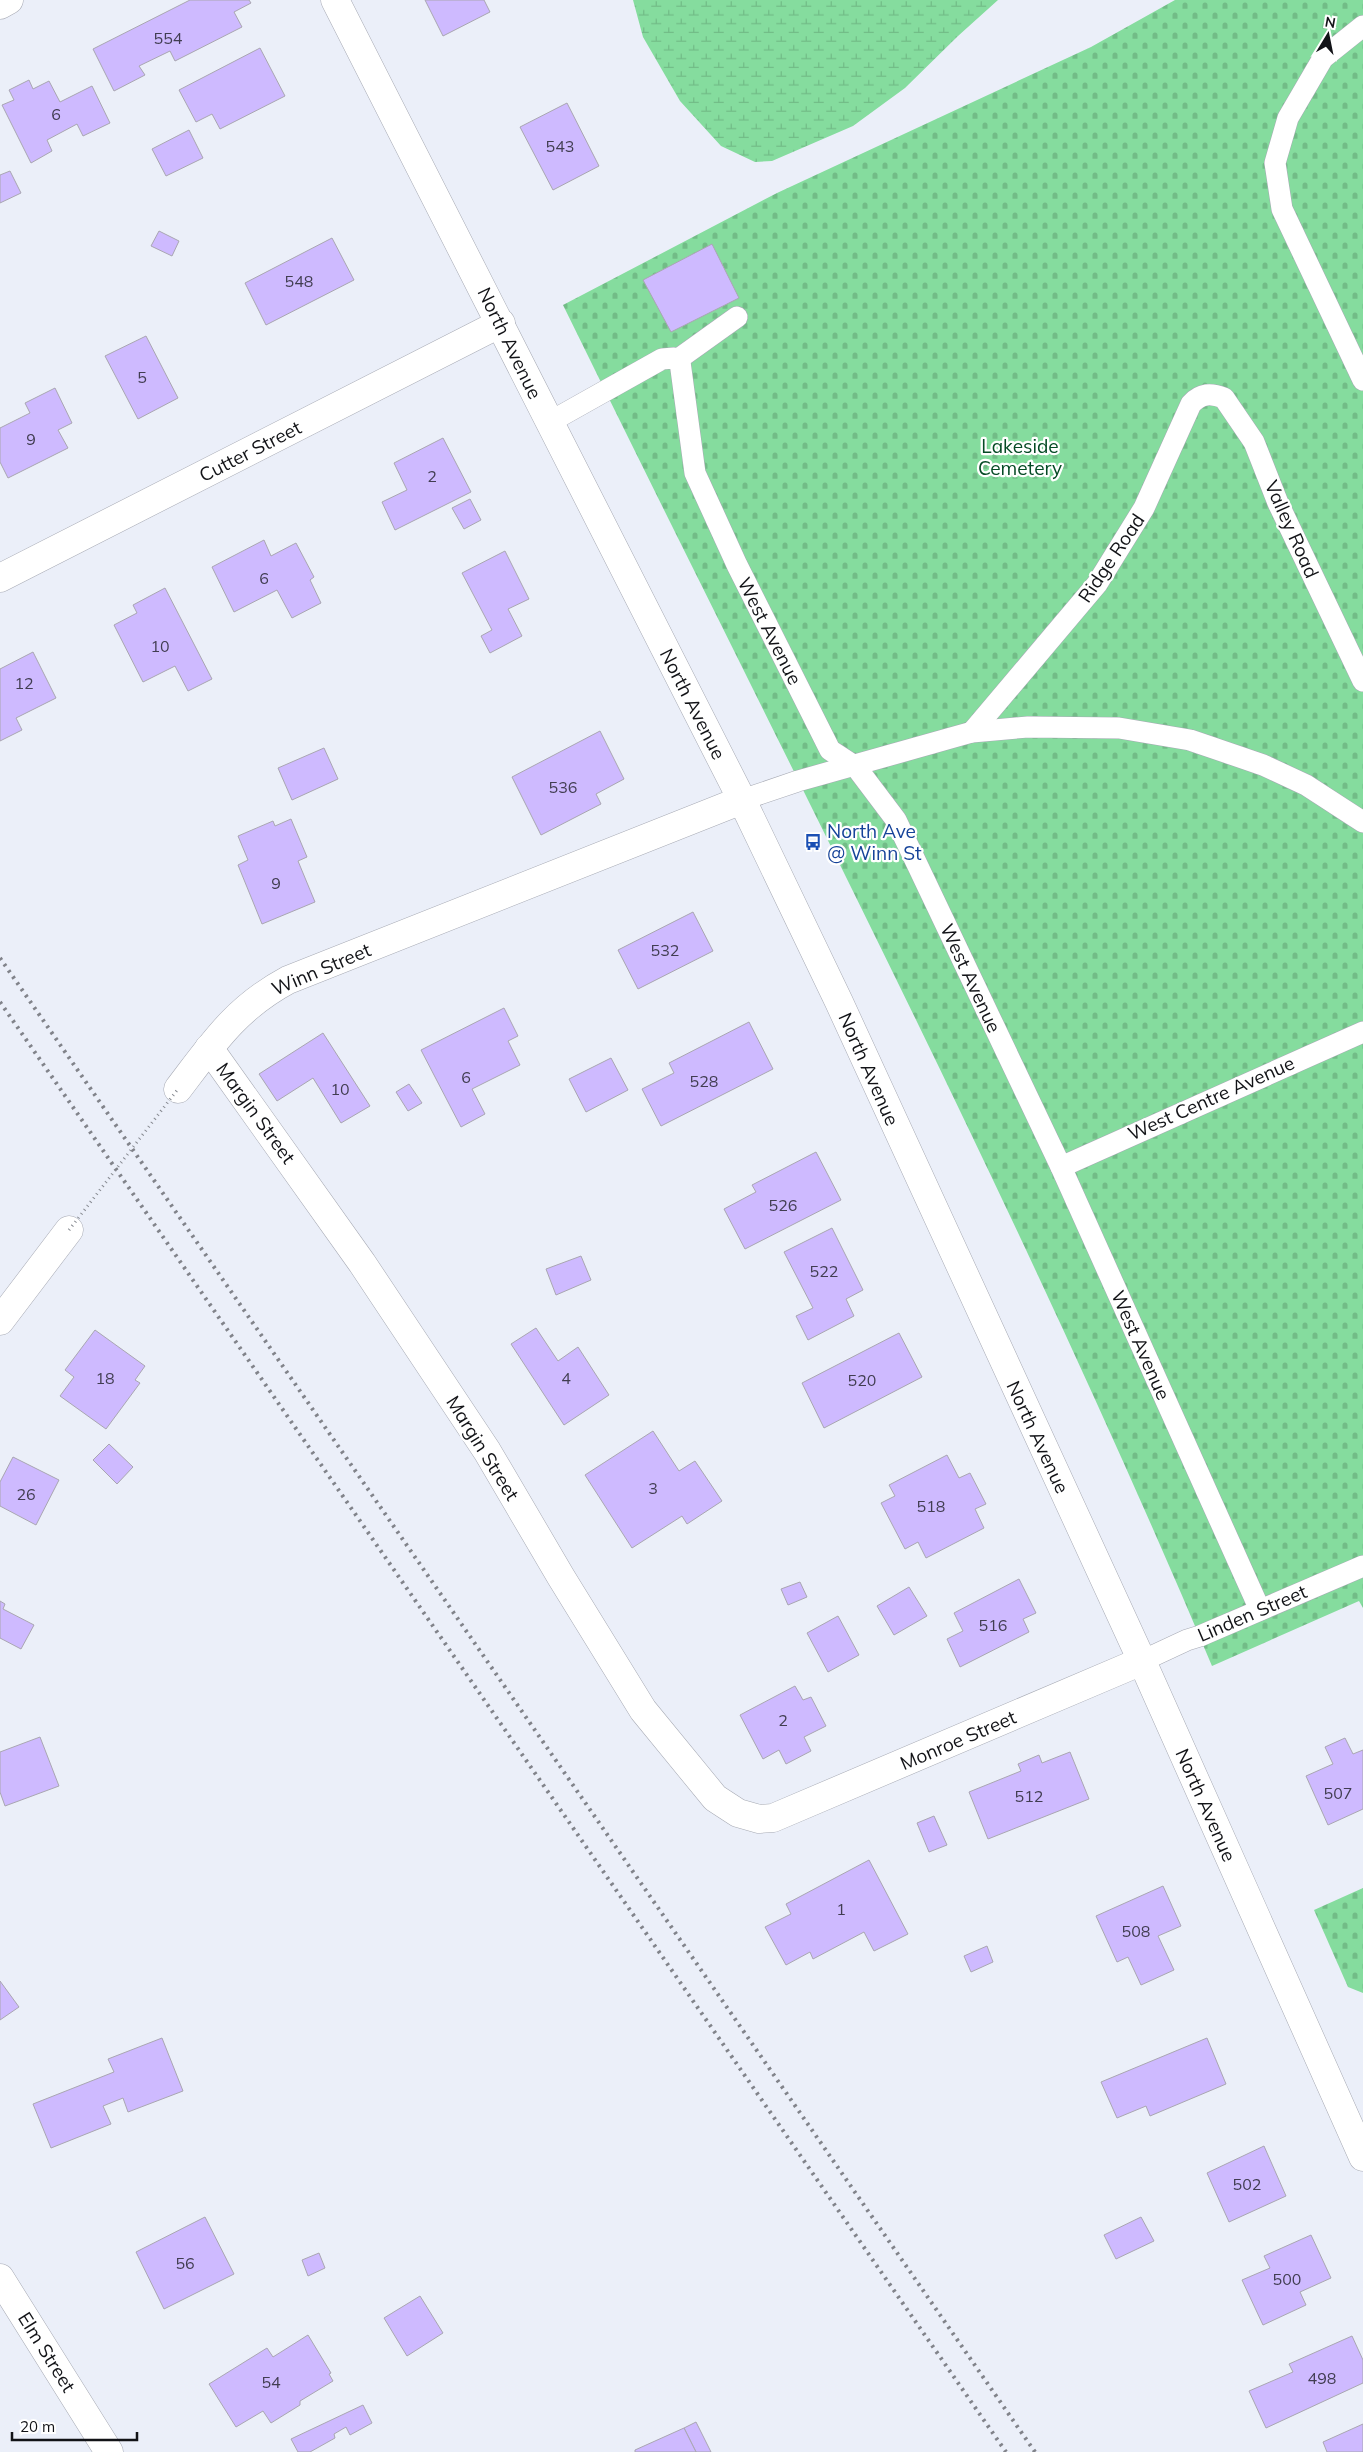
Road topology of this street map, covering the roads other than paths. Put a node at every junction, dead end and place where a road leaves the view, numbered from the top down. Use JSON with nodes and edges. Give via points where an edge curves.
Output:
{"nodes":[{"id":1,"x":9,"y":0,"type":"edge"},
{"id":2,"x":335,"y":0,"type":"edge"},
{"id":3,"x":0,"y":5,"type":"edge"},
{"id":4,"x":1363,"y":26,"type":"edge"},
{"id":5,"x":737,"y":317,"type":"dead end"},
{"id":6,"x":501,"y":323,"type":"junction"},
{"id":7,"x":677,"y":360,"type":"junction"},
{"id":8,"x":1363,"y":380,"type":"edge"},
{"id":9,"x":1207,"y":394,"type":"joint"},
{"id":10,"x":548,"y":423,"type":"junction"},
{"id":11,"x":0,"y":578,"type":"edge"},
{"id":12,"x":1363,"y":681,"type":"edge"},
{"id":13,"x":972,"y":732,"type":"junction"},
{"id":14,"x":856,"y":767,"type":"junction"},
{"id":15,"x":742,"y":800,"type":"junction"},
{"id":16,"x":1363,"y":822,"type":"edge"},
{"id":17,"x":1363,"y":1032,"type":"edge"},
{"id":18,"x":209,"y":1048,"type":"junction"},
{"id":19,"x":178,"y":1089,"type":"road end"},
{"id":20,"x":1061,"y":1166,"type":"junction"},
{"id":21,"x":69,"y":1230,"type":"road end"},
{"id":22,"x":0,"y":1321,"type":"edge"},
{"id":23,"x":1363,"y":1566,"type":"edge"},
{"id":24,"x":1260,"y":1610,"type":"junction"},
{"id":25,"x":1142,"y":1661,"type":"junction"},
{"id":26,"x":773,"y":1818,"type":"joint"},
{"id":27,"x":1359,"y":2140,"type":"edge"},
{"id":28,"x":0,"y":2278,"type":"edge"},
{"id":29,"x":109,"y":2452,"type":"edge"}],
"edges":[{"from":1,"to":3,"type":"street"},
{"from":2,"to":6,"type":"street","name":"North Avenue"},
{"from":4,"to":8,"type":"lane","via":[[1323,58],[1288,118],[1275,163],[1282,209]]},
{"from":5,"to":7,"type":"lane"},
{"from":6,"to":10,"type":"street","name":"North Avenue"},
{"from":6,"to":11,"type":"street","name":"Cutter Street"},
{"from":7,"to":10,"type":"lane","via":[[662,359]]},
{"from":7,"to":14,"type":"lane","name":"West Avenue","via":[[682,367],[695,473],[737,565],[830,750]]},
{"from":9,"to":12,"type":"lane","name":"Valley Road","via":[[1224,398],[1254,442],[1278,503]]},
{"from":9,"to":13,"type":"lane","name":"Ridge Road","via":[[1191,404],[1144,508],[1097,584]]},
{"from":10,"to":15,"type":"street","name":"North Avenue"},
{"from":13,"to":14,"type":"lane","via":[[887,755]]},
{"from":13,"to":16,"type":"lane","via":[[1028,727],[1119,728],[1190,740],[1263,764],[1306,785]]},
{"from":14,"to":15,"type":"lane","via":[[798,781]]},
{"from":14,"to":20,"type":"lane","name":"West Avenue","via":[[896,820]]},
{"from":15,"to":18,"type":"street","name":"Winn Street","via":[[288,980],[256,998]]},
{"from":15,"to":25,"type":"street","name":"North Avenue","via":[[839,1002]]},
{"from":17,"to":20,"type":"lane","name":"West Centre Avenue"},
{"from":18,"to":19,"type":"street","name":"Winn Street"},
{"from":18,"to":26,"type":"street","name":"Margin Street","via":[[362,1263],[487,1451],[643,1710],[715,1798],[738,1813],[759,1819]]},
{"from":20,"to":24,"type":"lane","name":"West Avenue"},
{"from":21,"to":22,"type":"street"},
{"from":23,"to":24,"type":"lane","name":"Linden Street"},
{"from":24,"to":25,"type":"lane","name":"Linden Street"},
{"from":25,"to":26,"type":"street","name":"Monroe Street"},
{"from":25,"to":27,"type":"street","name":"North Avenue"},
{"from":28,"to":29,"type":"street","name":"Elm Street"}]}
